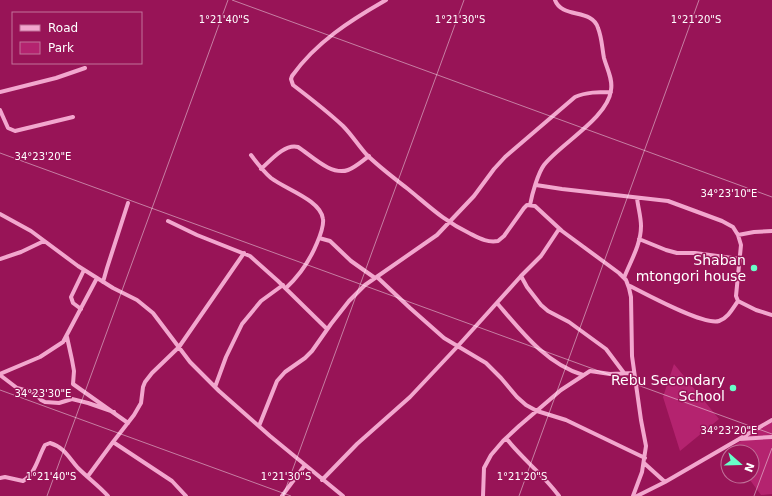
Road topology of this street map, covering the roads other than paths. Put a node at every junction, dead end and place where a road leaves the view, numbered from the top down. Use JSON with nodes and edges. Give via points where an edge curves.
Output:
{"nodes":[{"id":1,"x":386,"y":0,"type":"edge"},
{"id":2,"x":555,"y":0,"type":"edge"},
{"id":3,"x":85,"y":68,"type":"dead end"},
{"id":4,"x":0,"y":92,"type":"edge"},
{"id":5,"x":611,"y":92,"type":"junction"},
{"id":6,"x":0,"y":110,"type":"edge"},
{"id":7,"x":73,"y":117,"type":"dead end"},
{"id":8,"x":251,"y":155,"type":"dead end"},
{"id":9,"x":369,"y":156,"type":"junction"},
{"id":10,"x":262,"y":169,"type":"junction"},
{"id":11,"x":536,"y":184,"type":"junction"},
{"id":12,"x":637,"y":198,"type":"junction"},
{"id":13,"x":128,"y":203,"type":"dead end"},
{"id":14,"x":530,"y":205,"type":"junction"},
{"id":15,"x":0,"y":214,"type":"edge"},
{"id":16,"x":168,"y":221,"type":"dead end"},
{"id":17,"x":450,"y":223,"type":"junction"},
{"id":18,"x":559,"y":229,"type":"junction"},
{"id":19,"x":772,"y":231,"type":"edge"},
{"id":20,"x":738,"y":235,"type":"junction"},
{"id":21,"x":319,"y":238,"type":"junction"},
{"id":22,"x":639,"y":239,"type":"junction"},
{"id":23,"x":44,"y":240,"type":"junction"},
{"id":24,"x":244,"y":253,"type":"junction"},
{"id":25,"x":0,"y":259,"type":"edge"},
{"id":26,"x":740,"y":259,"type":"junction"},
{"id":27,"x":84,"y":270,"type":"junction"},
{"id":28,"x":521,"y":276,"type":"junction"},
{"id":29,"x":376,"y":277,"type":"junction"},
{"id":30,"x":97,"y":278,"type":"junction"},
{"id":31,"x":624,"y":278,"type":"junction"},
{"id":32,"x":103,"y":282,"type":"junction"},
{"id":33,"x":628,"y":285,"type":"junction"},
{"id":34,"x":284,"y":286,"type":"junction"},
{"id":35,"x":738,"y":301,"type":"junction"},
{"id":36,"x":497,"y":303,"type":"junction"},
{"id":37,"x":81,"y":309,"type":"junction"},
{"id":38,"x":772,"y":315,"type":"edge"},
{"id":39,"x":327,"y":329,"type":"junction"},
{"id":40,"x":67,"y":337,"type":"junction"},
{"id":41,"x":179,"y":347,"type":"junction"},
{"id":42,"x":457,"y":347,"type":"junction"},
{"id":43,"x":624,"y":373,"type":"junction"},
{"id":44,"x":634,"y":373,"type":"junction"},
{"id":45,"x":0,"y":375,"type":"edge"},
{"id":46,"x":583,"y":375,"type":"junction"},
{"id":47,"x":215,"y":387,"type":"junction"},
{"id":48,"x":537,"y":411,"type":"junction"},
{"id":49,"x":114,"y":412,"type":"junction"},
{"id":50,"x":772,"y":420,"type":"edge"},
{"id":51,"x":128,"y":423,"type":"junction"},
{"id":52,"x":259,"y":426,"type":"junction"},
{"id":53,"x":772,"y":437,"type":"edge"},
{"id":54,"x":506,"y":438,"type":"junction"},
{"id":55,"x":739,"y":439,"type":"junction"},
{"id":56,"x":113,"y":442,"type":"junction"},
{"id":57,"x":645,"y":461,"type":"junction"},
{"id":58,"x":305,"y":465,"type":"junction"},
{"id":59,"x":88,"y":476,"type":"junction"},
{"id":60,"x":0,"y":478,"type":"edge"},
{"id":61,"x":322,"y":480,"type":"junction"},
{"id":62,"x":666,"y":482,"type":"junction"},
{"id":63,"x":108,"y":496,"type":"edge"},
{"id":64,"x":186,"y":496,"type":"edge"},
{"id":65,"x":282,"y":496,"type":"edge"},
{"id":66,"x":343,"y":496,"type":"edge"},
{"id":67,"x":483,"y":496,"type":"edge"},
{"id":68,"x":559,"y":496,"type":"edge"},
{"id":69,"x":633,"y":496,"type":"edge"},
{"id":70,"x":637,"y":496,"type":"edge"}],
"edges":[{"from":1,"to":9,"type":"street","via":[[330,36],[305,60],[291,79],[293,85],[351,134]]},
{"from":2,"to":5,"type":"street","via":[[564,10],[588,16],[598,26],[612,83]]},
{"from":3,"to":4,"type":"street"},
{"from":5,"to":11,"type":"street","via":[[600,111],[580,133],[543,166]]},
{"from":5,"to":17,"type":"street","via":[[592,92],[575,97],[504,158]]},
{"from":6,"to":7,"type":"street","via":[[8,128],[14,131]]},
{"from":8,"to":10,"type":"street"},
{"from":9,"to":10,"type":"street","via":[[352,168],[338,171],[293,146]]},
{"from":9,"to":17,"type":"street"},
{"from":10,"to":21,"type":"street","via":[[320,211],[323,220]]},
{"from":11,"to":12,"type":"street"},
{"from":11,"to":14,"type":"street"},
{"from":12,"to":20,"type":"street","via":[[668,201],[696,211],[733,227]]},
{"from":12,"to":22,"type":"street","via":[[641,226]]},
{"from":13,"to":32,"type":"street"},
{"from":14,"to":17,"type":"street","via":[[524,208],[498,241],[488,242]]},
{"from":14,"to":18,"type":"street","via":[[537,208]]},
{"from":15,"to":23,"type":"street"},
{"from":16,"to":24,"type":"street"},
{"from":17,"to":29,"type":"street","via":[[437,235]]},
{"from":18,"to":28,"type":"street","via":[[541,256]]},
{"from":18,"to":31,"type":"street"},
{"from":19,"to":20,"type":"street"},
{"from":20,"to":26,"type":"street","via":[[741,244]]},
{"from":21,"to":29,"type":"street","via":[[330,241],[351,262]]},
{"from":21,"to":34,"type":"street","via":[[303,270]]},
{"from":22,"to":26,"type":"street","via":[[677,253]]},
{"from":22,"to":31,"type":"street"},
{"from":23,"to":25,"type":"street"},
{"from":23,"to":27,"type":"street"},
{"from":24,"to":34,"type":"street","via":[[260,263]]},
{"from":24,"to":41,"type":"street"},
{"from":26,"to":35,"type":"street","via":[[736,296]]},
{"from":27,"to":30,"type":"street"},
{"from":27,"to":37,"type":"street","via":[[71,297],[73,303]]},
{"from":28,"to":36,"type":"street"},
{"from":28,"to":43,"type":"street","via":[[541,305],[606,349]]},
{"from":29,"to":39,"type":"street","via":[[349,301]]},
{"from":29,"to":42,"type":"street","via":[[427,324]]},
{"from":30,"to":32,"type":"street"},
{"from":30,"to":37,"type":"street"},
{"from":31,"to":33,"type":"street"},
{"from":32,"to":41,"type":"street","via":[[137,300],[153,313]]},
{"from":33,"to":35,"type":"street","via":[[710,321],[721,320]]},
{"from":33,"to":44,"type":"street","via":[[631,297]]},
{"from":34,"to":39,"type":"street"},
{"from":34,"to":47,"type":"street","via":[[261,301],[242,324]]},
{"from":35,"to":38,"type":"street"},
{"from":36,"to":42,"type":"street"},
{"from":36,"to":46,"type":"street","via":[[536,347],[565,368]]},
{"from":37,"to":40,"type":"street"},
{"from":39,"to":52,"type":"street","via":[[305,358],[277,381]]},
{"from":40,"to":45,"type":"street","via":[[60,345],[40,357]]},
{"from":40,"to":49,"type":"street","via":[[73,366],[73,384]]},
{"from":41,"to":47,"type":"street"},
{"from":41,"to":51,"type":"street","via":[[145,382],[142,387],[141,403]]},
{"from":42,"to":48,"type":"street","via":[[486,363],[517,397]]},
{"from":42,"to":61,"type":"street","via":[[410,397]]},
{"from":43,"to":44,"type":"street"},
{"from":43,"to":46,"type":"street","via":[[605,374],[590,371]]},
{"from":44,"to":57,"type":"street","via":[[646,446]]},
{"from":45,"to":49,"type":"street","via":[[17,388],[35,393],[45,402],[59,403],[72,399]]},
{"from":46,"to":48,"type":"street"},
{"from":47,"to":52,"type":"street"},
{"from":48,"to":54,"type":"street"},
{"from":48,"to":57,"type":"street","via":[[566,420]]},
{"from":49,"to":51,"type":"street"},
{"from":50,"to":55,"type":"street"},
{"from":51,"to":56,"type":"street"},
{"from":52,"to":58,"type":"street"},
{"from":53,"to":55,"type":"street"},
{"from":54,"to":67,"type":"street","via":[[491,455],[484,468]]},
{"from":54,"to":68,"type":"street"},
{"from":55,"to":62,"type":"street"},
{"from":56,"to":59,"type":"street"},
{"from":56,"to":64,"type":"street","via":[[172,481]]},
{"from":57,"to":62,"type":"street"},
{"from":57,"to":69,"type":"street"},
{"from":58,"to":61,"type":"street"},
{"from":58,"to":65,"type":"street"},
{"from":59,"to":60,"type":"street","via":[[64,450],[50,443],[45,445],[32,473],[24,481]]},
{"from":59,"to":63,"type":"street"},
{"from":61,"to":66,"type":"street"},
{"from":62,"to":70,"type":"street"}]}
